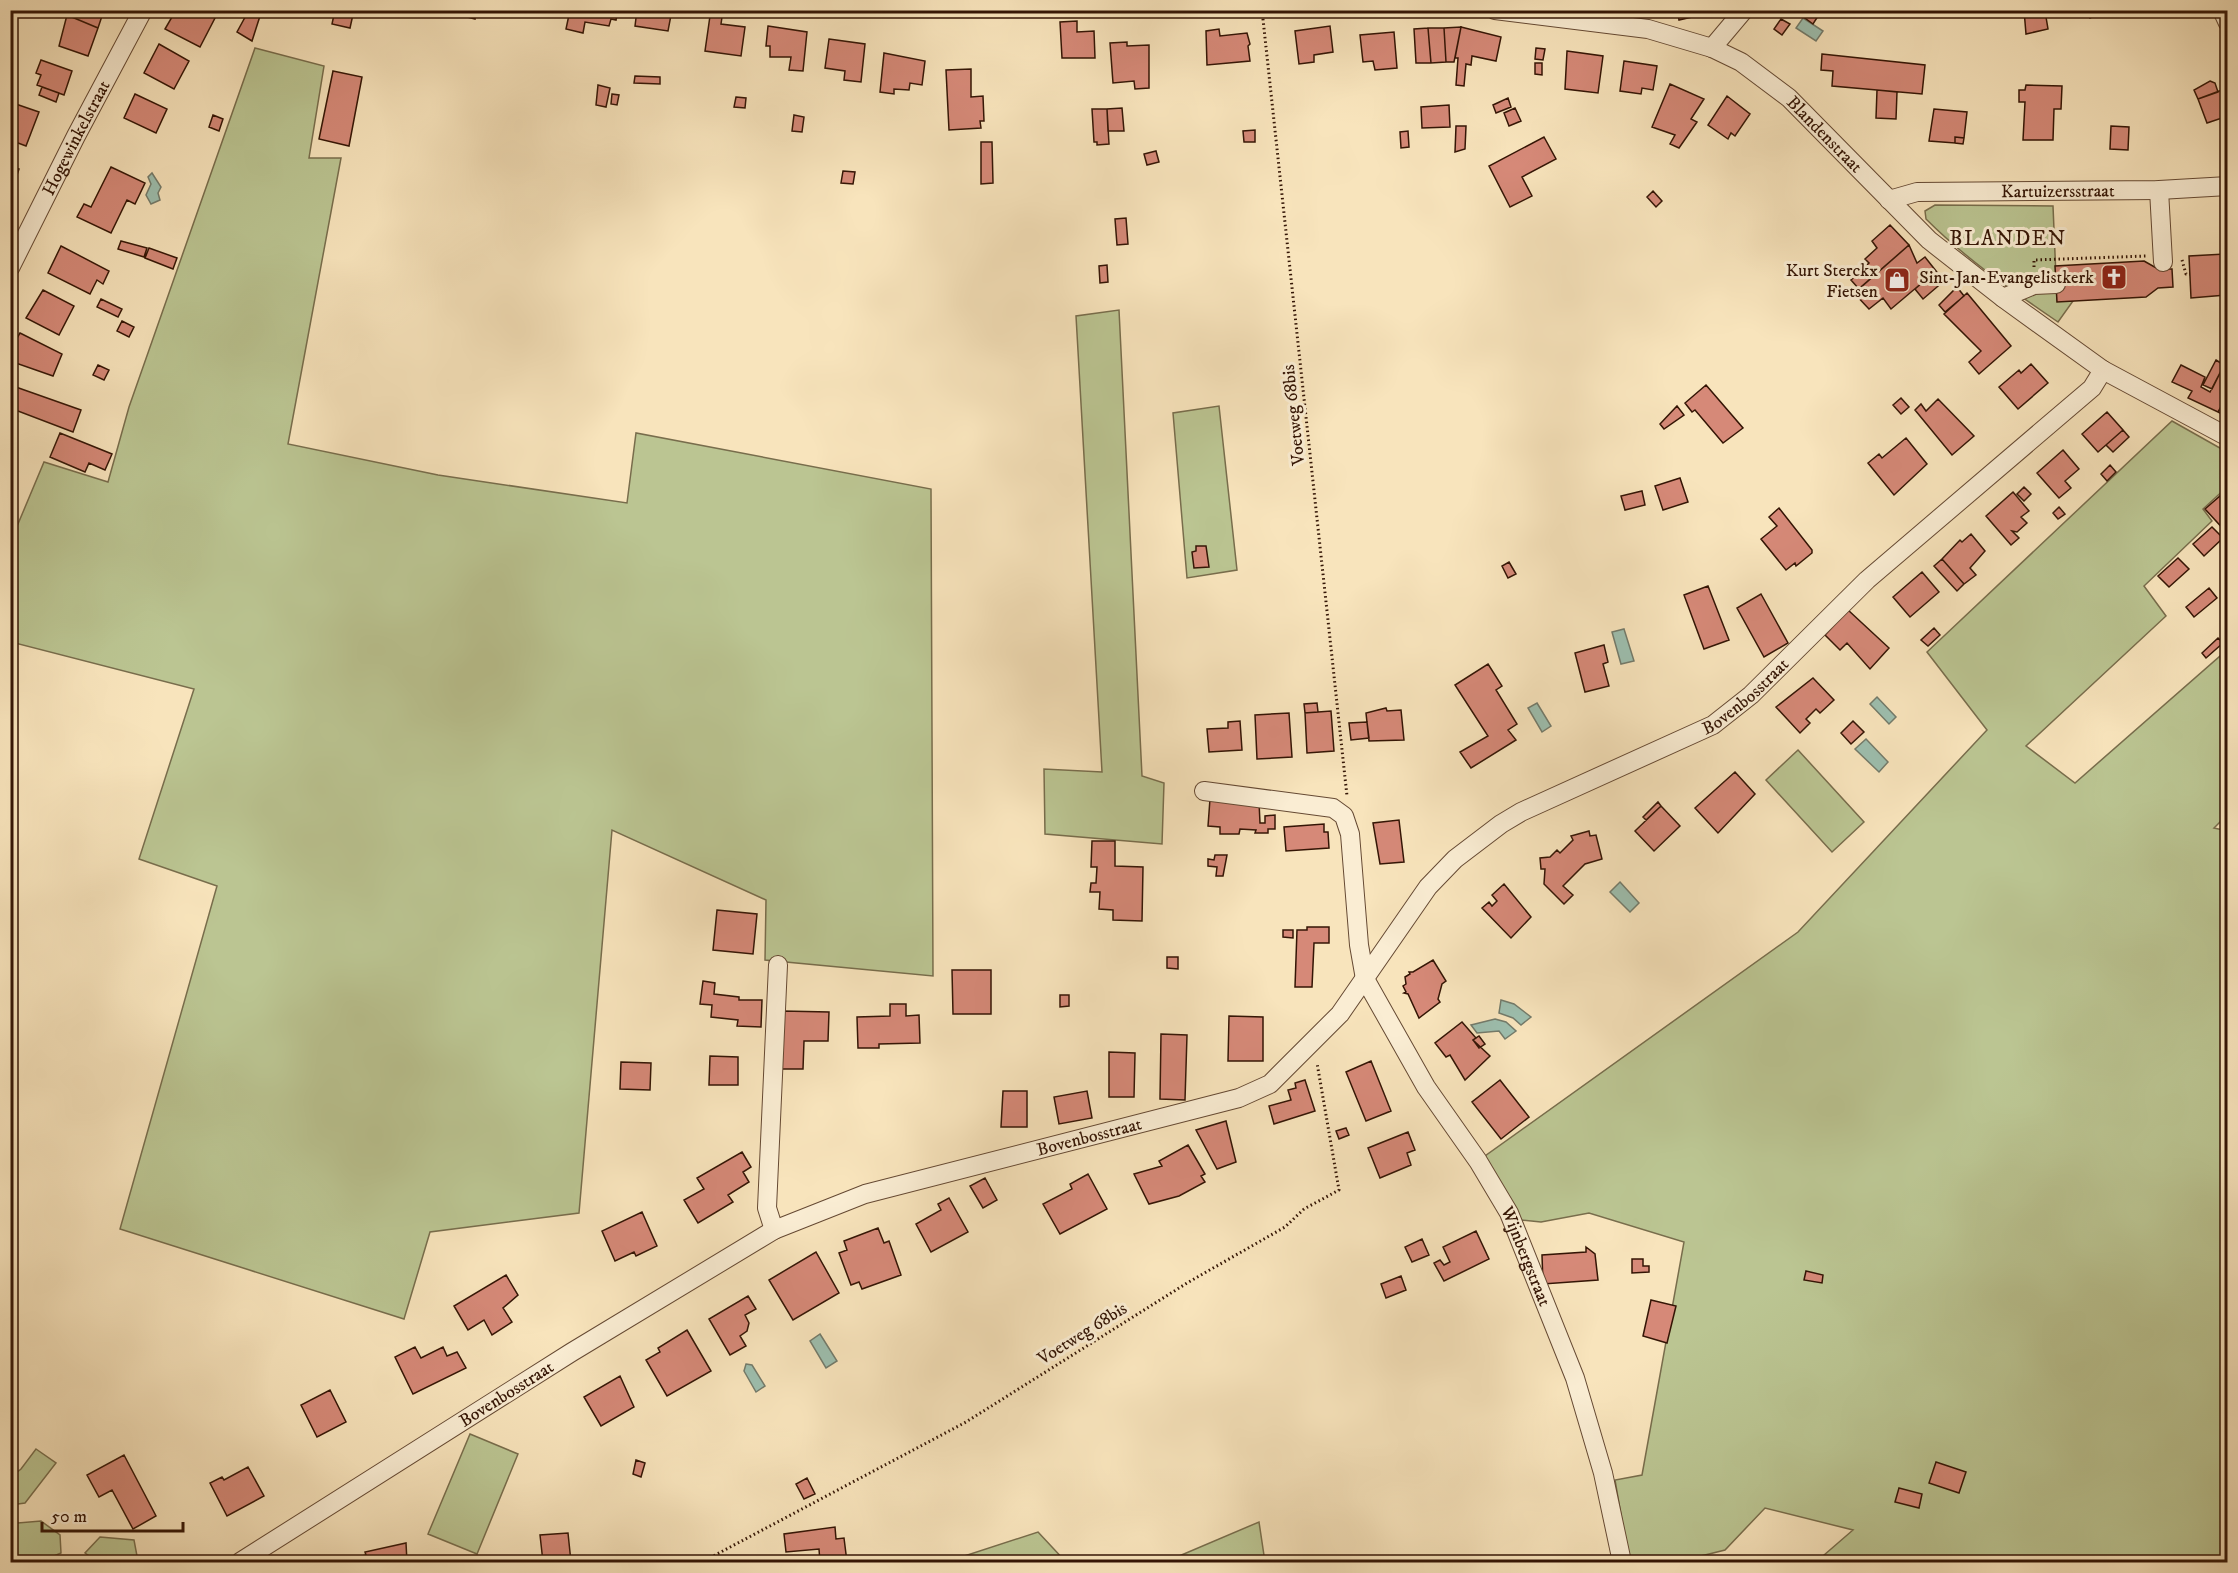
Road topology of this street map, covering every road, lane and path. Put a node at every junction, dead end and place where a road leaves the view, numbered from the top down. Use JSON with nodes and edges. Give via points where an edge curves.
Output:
{"nodes":[{"id":1,"x":143,"y":10,"type":"edge"},
{"id":2,"x":1262,"y":10,"type":"edge"},
{"id":3,"x":1495,"y":10,"type":"edge"},
{"id":4,"x":1744,"y":10,"type":"edge"},
{"id":5,"x":2222,"y":10,"type":"edge"},
{"id":6,"x":2228,"y":23,"type":"edge"},
{"id":7,"x":1713,"y":48,"type":"junction"},
{"id":8,"x":2228,"y":186,"type":"edge"},
{"id":9,"x":2159,"y":190,"type":"junction"},
{"id":10,"x":1889,"y":200,"type":"junction"},
{"id":11,"x":2162,"y":259,"type":"junction"},
{"id":12,"x":10,"y":268,"type":"edge"},
{"id":13,"x":2190,"y":274,"type":"dead end"},
{"id":14,"x":2056,"y":284,"type":"dead end"},
{"id":15,"x":2034,"y":285,"type":"junction"},
{"id":16,"x":2003,"y":298,"type":"junction"},
{"id":17,"x":2103,"y":370,"type":"junction"},
{"id":18,"x":2228,"y":437,"type":"edge"},
{"id":19,"x":1204,"y":791,"type":"dead end"},
{"id":20,"x":1344,"y":816,"type":"junction"},
{"id":21,"x":778,"y":965,"type":"dead end"},
{"id":22,"x":1365,"y":979,"type":"junction"},
{"id":23,"x":1313,"y":1043,"type":"junction"},
{"id":24,"x":774,"y":1230,"type":"junction"},
{"id":25,"x":240,"y":1563,"type":"edge"},
{"id":26,"x":702,"y":1563,"type":"edge"},
{"id":27,"x":1622,"y":1563,"type":"edge"}],
"edges":[{"from":1,"to":12,"type":"street","name":"Hogewinkelstraat"},
{"from":2,"to":20,"type":"path","name":"Voetweg 68bis","via":[[1346,771]]},
{"from":3,"to":7,"type":"street","name":"Blandenstraat","via":[[1648,29]]},
{"from":4,"to":7,"type":"street"},
{"from":5,"to":6,"type":"street"},
{"from":7,"to":10,"type":"street","name":"Blandenstraat","via":[[1741,62],[1789,98]]},
{"from":8,"to":9,"type":"street","name":"Kartuizersstraat"},
{"from":9,"to":10,"type":"street","name":"Kartuizersstraat","via":[[1917,192]]},
{"from":9,"to":11,"type":"street"},
{"from":10,"to":16,"type":"street","name":"Blandenstraat","via":[[1929,240]]},
{"from":11,"to":13,"type":"path","via":[[2182,260],[2186,274]]},
{"from":11,"to":15,"type":"path","via":[[2034,260]]},
{"from":14,"to":15,"type":"street"},
{"from":15,"to":16,"type":"street"},
{"from":16,"to":17,"type":"street","name":"Blandenstraat"},
{"from":17,"to":18,"type":"street","name":"Blandenstraat"},
{"from":17,"to":22,"type":"street","name":"Bovenbosstraat","via":[[2092,388],[1867,580],[1751,695],[1713,725],[1521,812],[1455,859],[1428,888]]},
{"from":19,"to":20,"type":"street","via":[[1333,808]]},
{"from":20,"to":22,"type":"street","via":[[1350,834]]},
{"from":21,"to":24,"type":"street","via":[[767,1198]]},
{"from":22,"to":23,"type":"street","name":"Bovenbosstraat"},
{"from":22,"to":27,"type":"street","name":"Wijnbergstraat","via":[[1426,1087],[1509,1213],[1575,1378],[1603,1473]]},
{"from":23,"to":24,"type":"street","name":"Bovenbosstraat","via":[[1270,1084],[1239,1098],[865,1194]]},
{"from":23,"to":26,"type":"path","name":"Voetweg 68bis","via":[[1339,1190],[966,1422]]},
{"from":24,"to":25,"type":"street","name":"Bovenbosstraat","via":[[572,1352]]}]}
